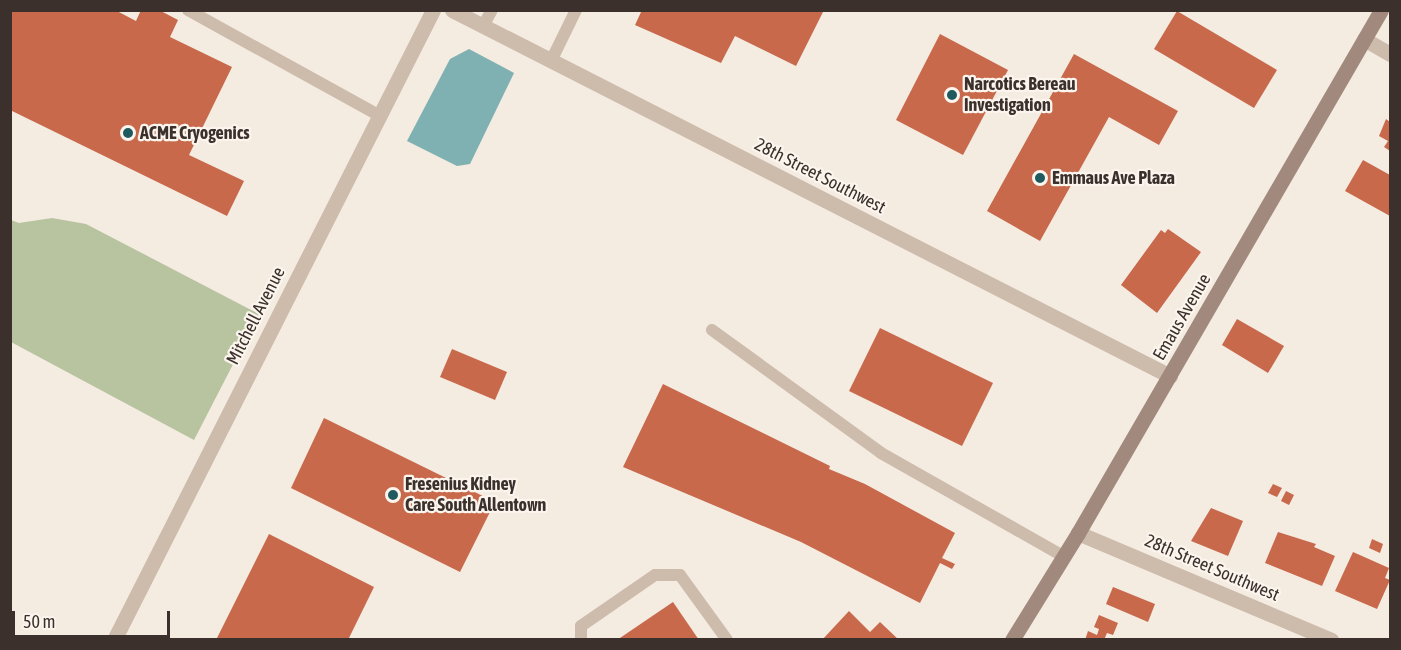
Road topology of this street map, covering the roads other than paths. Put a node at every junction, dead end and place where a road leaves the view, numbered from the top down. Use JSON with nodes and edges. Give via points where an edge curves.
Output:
{"nodes":[{"id":1,"x":188,"y":10,"type":"edge"},
{"id":2,"x":433,"y":10,"type":"edge"},
{"id":3,"x":452,"y":10,"type":"edge"},
{"id":4,"x":492,"y":10,"type":"edge"},
{"id":5,"x":576,"y":10,"type":"edge"},
{"id":6,"x":1381,"y":10,"type":"edge"},
{"id":7,"x":483,"y":26,"type":"junction"},
{"id":8,"x":1364,"y":39,"type":"junction"},
{"id":9,"x":1390,"y":54,"type":"edge"},
{"id":10,"x":551,"y":61,"type":"junction"},
{"id":11,"x":380,"y":116,"type":"junction"},
{"id":12,"x":712,"y":330,"type":"dead end"},
{"id":13,"x":1170,"y":376,"type":"junction"},
{"id":14,"x":1078,"y":533,"type":"junction"},
{"id":15,"x":1063,"y":556,"type":"junction"},
{"id":16,"x":114,"y":639,"type":"edge"},
{"id":17,"x":581,"y":639,"type":"edge"},
{"id":18,"x":728,"y":639,"type":"edge"},
{"id":19,"x":1012,"y":639,"type":"edge"},
{"id":20,"x":1331,"y":639,"type":"edge"}],
"edges":[{"from":1,"to":11,"type":"lane"},
{"from":2,"to":11,"type":"street","name":"Mitchell Avenue"},
{"from":3,"to":7,"type":"street","name":"28th Street Southwest"},
{"from":4,"to":7,"type":"lane"},
{"from":5,"to":10,"type":"lane"},
{"from":6,"to":8,"type":"main road","name":"Emaus Avenue"},
{"from":7,"to":10,"type":"street","name":"28th Street Southwest"},
{"from":8,"to":9,"type":"street"},
{"from":8,"to":13,"type":"main road","name":"Emaus Avenue"},
{"from":10,"to":13,"type":"street","name":"28th Street Southwest"},
{"from":11,"to":16,"type":"street","name":"Mitchell Avenue"},
{"from":12,"to":15,"type":"lane","via":[[882,453]]},
{"from":13,"to":14,"type":"main road","name":"Emaus Avenue"},
{"from":14,"to":15,"type":"main road","name":"Emaus Avenue"},
{"from":14,"to":20,"type":"street","name":"28th Street Southwest"},
{"from":15,"to":19,"type":"main road","name":"Emaus Avenue"},
{"from":17,"to":18,"type":"lane","via":[[581,626],[655,576],[680,575]]}]}
